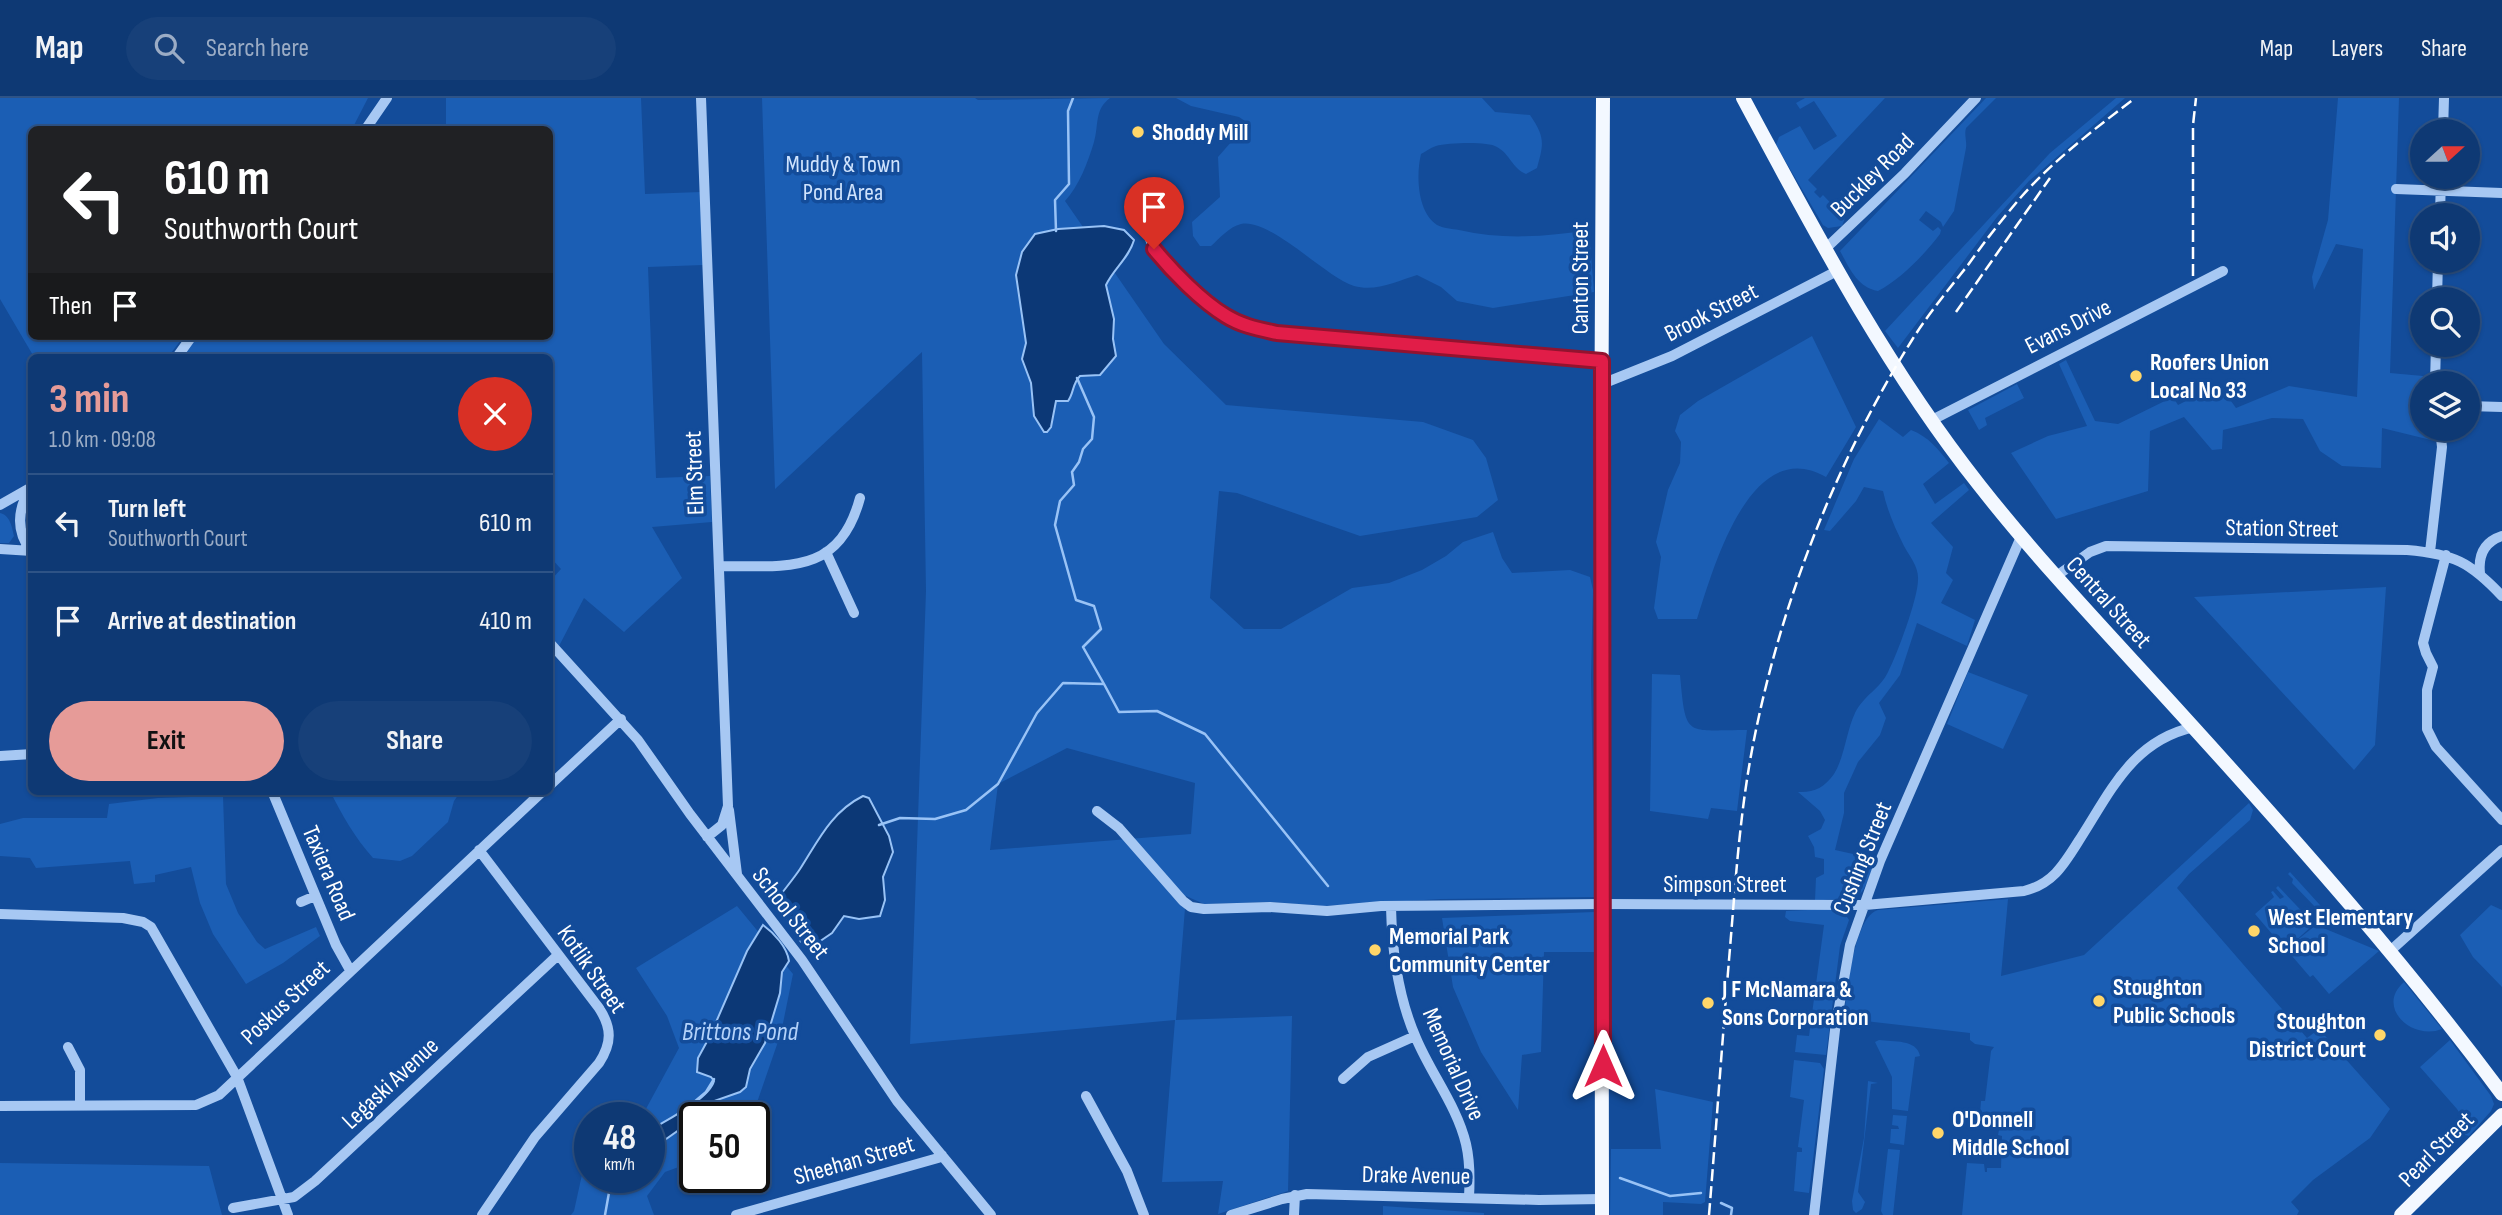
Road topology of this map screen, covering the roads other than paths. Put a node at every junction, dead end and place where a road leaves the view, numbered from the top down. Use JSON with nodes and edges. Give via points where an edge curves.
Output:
{"nodes":[{"id":1,"x":387,"y":98,"type":"edge"},
{"id":2,"x":701,"y":98,"type":"edge"},
{"id":3,"x":1603,"y":98,"type":"edge"},
{"id":4,"x":1743,"y":98,"type":"edge"},
{"id":5,"x":1976,"y":98,"type":"edge"},
{"id":6,"x":2444,"y":98,"type":"edge"},
{"id":7,"x":2443,"y":119,"type":"edge"},
{"id":8,"x":368,"y":126,"type":"edge"},
{"id":9,"x":2396,"y":189,"type":"dead end"},
{"id":10,"x":2441,"y":190,"type":"junction"},
{"id":11,"x":2502,"y":193,"type":"edge"},
{"id":12,"x":2440,"y":203,"type":"edge"},
{"id":13,"x":1150,"y":239,"type":"dead end"},
{"id":14,"x":1825,"y":249,"type":"junction"},
{"id":15,"x":1837,"y":271,"type":"junction"},
{"id":16,"x":2223,"y":271,"type":"dead end"},
{"id":17,"x":1602,"y":361,"type":"junction"},
{"id":18,"x":1602,"y":384,"type":"junction"},
{"id":19,"x":2480,"y":406,"type":"edge"},
{"id":20,"x":2502,"y":407,"type":"edge"},
{"id":21,"x":1932,"y":420,"type":"junction"},
{"id":22,"x":2441,"y":441,"type":"edge"},
{"id":23,"x":28,"y":488,"type":"edge"},
{"id":24,"x":28,"y":492,"type":"edge"},
{"id":25,"x":860,"y":498,"type":"dead end"},
{"id":26,"x":0,"y":505,"type":"edge"},
{"id":27,"x":2502,"y":536,"type":"edge"},
{"id":28,"x":2021,"y":537,"type":"junction"},
{"id":29,"x":28,"y":546,"type":"edge"},
{"id":30,"x":0,"y":549,"type":"edge"},
{"id":31,"x":28,"y":551,"type":"edge"},
{"id":32,"x":826,"y":552,"type":"junction"},
{"id":33,"x":2430,"y":552,"type":"junction"},
{"id":34,"x":2482,"y":552,"type":"junction"},
{"id":35,"x":2446,"y":555,"type":"junction"},
{"id":36,"x":2464,"y":562,"type":"junction"},
{"id":37,"x":719,"y":566,"type":"junction"},
{"id":38,"x":2480,"y":573,"type":"junction"},
{"id":39,"x":2055,"y":577,"type":"junction"},
{"id":40,"x":2502,"y":596,"type":"edge"},
{"id":41,"x":854,"y":613,"type":"dead end"},
{"id":42,"x":553,"y":646,"type":"edge"},
{"id":43,"x":621,"y":719,"type":"junction"},
{"id":44,"x":2194,"y":727,"type":"junction"},
{"id":45,"x":28,"y":754,"type":"edge"},
{"id":46,"x":0,"y":756,"type":"edge"},
{"id":47,"x":553,"y":782,"type":"edge"},
{"id":48,"x":274,"y":795,"type":"edge"},
{"id":49,"x":539,"y":795,"type":"edge"},
{"id":50,"x":729,"y":807,"type":"junction"},
{"id":51,"x":1097,"y":811,"type":"dead end"},
{"id":52,"x":2502,"y":820,"type":"edge"},
{"id":53,"x":707,"y":837,"type":"junction"},
{"id":54,"x":479,"y":850,"type":"junction"},
{"id":55,"x":2502,"y":850,"type":"edge"},
{"id":56,"x":737,"y":877,"type":"junction"},
{"id":57,"x":315,"y":895,"type":"junction"},
{"id":58,"x":302,"y":902,"type":"dead end"},
{"id":59,"x":1602,"y":904,"type":"junction"},
{"id":60,"x":1865,"y":905,"type":"junction"},
{"id":61,"x":1391,"y":907,"type":"junction"},
{"id":62,"x":0,"y":914,"type":"edge"},
{"id":63,"x":2389,"y":951,"type":"junction"},
{"id":64,"x":558,"y":955,"type":"junction"},
{"id":65,"x":350,"y":970,"type":"junction"},
{"id":66,"x":1415,"y":1036,"type":"junction"},
{"id":67,"x":68,"y":1047,"type":"dead end"},
{"id":68,"x":237,"y":1077,"type":"junction"},
{"id":69,"x":1343,"y":1079,"type":"dead end"},
{"id":70,"x":2502,"y":1094,"type":"edge"},
{"id":71,"x":1086,"y":1096,"type":"dead end"},
{"id":72,"x":0,"y":1106,"type":"edge"},
{"id":73,"x":80,"y":1106,"type":"junction"},
{"id":74,"x":2502,"y":1115,"type":"edge"},
{"id":75,"x":942,"y":1155,"type":"junction"},
{"id":76,"x":1295,"y":1195,"type":"junction"},
{"id":77,"x":1469,"y":1197,"type":"junction"},
{"id":78,"x":1602,"y":1199,"type":"junction"},
{"id":79,"x":282,"y":1200,"type":"junction"},
{"id":80,"x":233,"y":1208,"type":"dead end"},
{"id":81,"x":288,"y":1215,"type":"edge"},
{"id":82,"x":482,"y":1215,"type":"edge"},
{"id":83,"x":736,"y":1215,"type":"edge"},
{"id":84,"x":991,"y":1215,"type":"edge"},
{"id":85,"x":1144,"y":1215,"type":"edge"},
{"id":86,"x":1231,"y":1215,"type":"edge"},
{"id":87,"x":1294,"y":1215,"type":"edge"},
{"id":88,"x":1602,"y":1215,"type":"edge"},
{"id":89,"x":1814,"y":1215,"type":"edge"},
{"id":90,"x":2401,"y":1215,"type":"edge"}],
"edges":[{"from":1,"to":8,"type":"street"},
{"from":2,"to":37,"type":"street","name":"Elm Street"},
{"from":3,"to":17,"type":"main road","name":"Canton Street"},
{"from":4,"to":14,"type":"main road","name":"Central Street"},
{"from":5,"to":14,"type":"street","name":"Buckley Road"},
{"from":6,"to":7,"type":"street"},
{"from":9,"to":10,"type":"street"},
{"from":10,"to":11,"type":"street"},
{"from":10,"to":12,"type":"street"},
{"from":13,"to":17,"type":"street","via":[[1162,258],[1203,297],[1248,327]]},
{"from":14,"to":15,"type":"main road","name":"Central Street"},
{"from":15,"to":18,"type":"street","name":"Brook Street","via":[[1672,356]]},
{"from":15,"to":21,"type":"main road","name":"Central Street"},
{"from":16,"to":21,"type":"street","name":"Evans Drive"},
{"from":17,"to":18,"type":"main road","name":"Canton Street"},
{"from":18,"to":59,"type":"main road","name":"Canton Street"},
{"from":19,"to":20,"type":"street"},
{"from":21,"to":28,"type":"main road","name":"Central Street"},
{"from":22,"to":33,"type":"street"},
{"from":23,"to":26,"type":"street"},
{"from":24,"to":29,"type":"street","via":[[19,522]]},
{"from":25,"to":32,"type":"street","via":[[848,530]]},
{"from":27,"to":34,"type":"street"},
{"from":28,"to":39,"type":"main road","name":"Central Street"},
{"from":28,"to":60,"type":"street","name":"Cushing Street"},
{"from":30,"to":31,"type":"street"},
{"from":32,"to":37,"type":"street","via":[[794,565]]},
{"from":32,"to":41,"type":"street"},
{"from":33,"to":35,"type":"street","name":"Station Street"},
{"from":33,"to":39,"type":"street","name":"Station Street","via":[[2106,546]]},
{"from":34,"to":36,"type":"street"},
{"from":34,"to":38,"type":"street"},
{"from":35,"to":36,"type":"street","name":"Station Street"},
{"from":35,"to":52,"type":"street","via":[[2423,643],[2433,667],[2427,690],[2428,733]]},
{"from":36,"to":38,"type":"street","name":"Station Street"},
{"from":37,"to":50,"type":"street","name":"Elm Street"},
{"from":38,"to":40,"type":"street","name":"Station Street"},
{"from":39,"to":44,"type":"main road","name":"Central Street"},
{"from":42,"to":43,"type":"street","name":"School Street"},
{"from":43,"to":47,"type":"street"},
{"from":43,"to":53,"type":"street","name":"School Street"},
{"from":44,"to":60,"type":"street","name":"Simpson Street","via":[[2162,737],[2136,757],[2063,867],[2047,882],[2024,891]]},
{"from":44,"to":63,"type":"main road","name":"Central Street"},
{"from":45,"to":46,"type":"street"},
{"from":48,"to":57,"type":"street","name":"Taxiera Road"},
{"from":49,"to":54,"type":"street","name":"Poskus Street"},
{"from":50,"to":53,"type":"street","via":[[722,825]]},
{"from":50,"to":56,"type":"street","name":"Elm Street"},
{"from":51,"to":61,"type":"street","name":"Simpson Street","via":[[1119,828],[1191,906],[1327,911]]},
{"from":53,"to":56,"type":"street","name":"School Street"},
{"from":54,"to":64,"type":"street","name":"Kotlik Street"},
{"from":54,"to":65,"type":"street","name":"Poskus Street"},
{"from":55,"to":63,"type":"street"},
{"from":56,"to":75,"type":"street","name":"School Street","via":[[802,960],[896,1099]]},
{"from":57,"to":58,"type":"street"},
{"from":57,"to":65,"type":"street","name":"Taxiera Road"},
{"from":59,"to":60,"type":"street","name":"Simpson Street"},
{"from":59,"to":61,"type":"street","name":"Simpson Street"},
{"from":59,"to":78,"type":"main road","name":"Canton Street"},
{"from":60,"to":89,"type":"street","name":"Cushing Street","via":[[1842,983]]},
{"from":61,"to":66,"type":"street","name":"Memorial Drive","via":[[1398,977]]},
{"from":62,"to":68,"type":"street","via":[[143,922],[158,935]]},
{"from":63,"to":70,"type":"main road","name":"Central Street"},
{"from":64,"to":79,"type":"street","name":"Legaski Avenue","via":[[315,1181]]},
{"from":64,"to":82,"type":"street","name":"Kotlik Street","via":[[605,1016],[610,1042],[599,1063],[535,1137]]},
{"from":65,"to":68,"type":"street","name":"Poskus Street"},
{"from":66,"to":69,"type":"street","via":[[1368,1057]]},
{"from":66,"to":77,"type":"street","name":"Memorial Drive","via":[[1463,1133]]},
{"from":67,"to":73,"type":"street","via":[[79,1070]]},
{"from":68,"to":73,"type":"street","name":"Poskus Street","via":[[219,1095],[196,1105]]},
{"from":68,"to":79,"type":"street"},
{"from":71,"to":85,"type":"street","via":[[1127,1171]]},
{"from":72,"to":73,"type":"street","name":"Poskus Street"},
{"from":74,"to":90,"type":"main road","name":"Pearl Street"},
{"from":75,"to":83,"type":"street","name":"Sheehan Street"},
{"from":75,"to":84,"type":"street","name":"School Street"},
{"from":76,"to":77,"type":"street","name":"Drake Avenue"},
{"from":76,"to":86,"type":"street","name":"Drake Avenue"},
{"from":76,"to":87,"type":"street"},
{"from":77,"to":78,"type":"street","name":"Drake Avenue"},
{"from":78,"to":88,"type":"main road","name":"Canton Street"},
{"from":79,"to":80,"type":"street","name":"Legaski Avenue"},
{"from":79,"to":81,"type":"street"}]}
